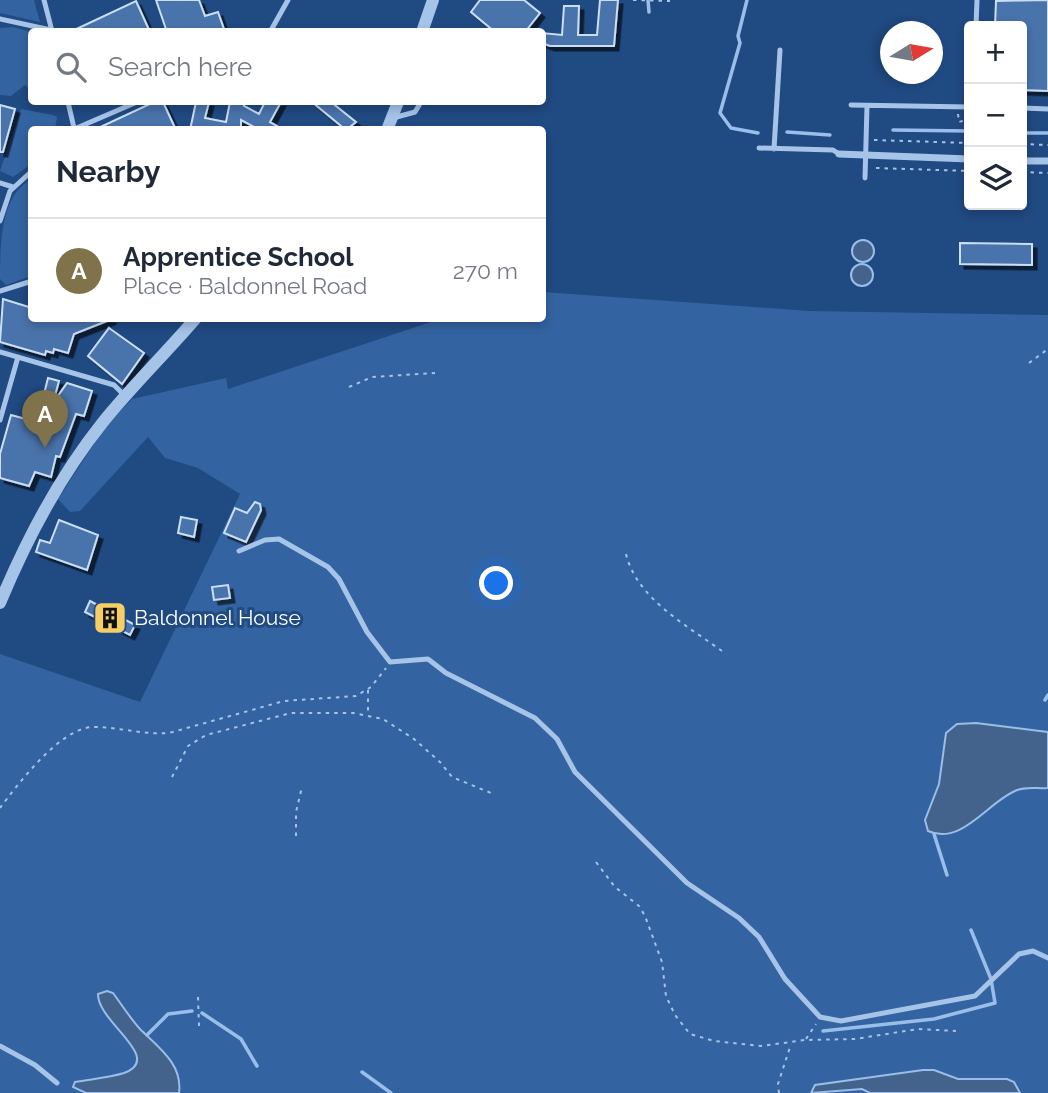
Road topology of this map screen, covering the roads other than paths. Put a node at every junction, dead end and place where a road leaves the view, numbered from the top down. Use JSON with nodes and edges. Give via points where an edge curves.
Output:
{"nodes":[{"id":1,"x":44,"y":0,"type":"edge"},
{"id":2,"x":288,"y":0,"type":"edge"},
{"id":3,"x":433,"y":0,"type":"edge"},
{"id":4,"x":977,"y":0,"type":"edge"},
{"id":5,"x":0,"y":19,"type":"edge"},
{"id":6,"x":976,"y":21,"type":"edge"},
{"id":7,"x":39,"y":28,"type":"edge"},
{"id":8,"x":51,"y":28,"type":"edge"},
{"id":9,"x":272,"y":28,"type":"edge"},
{"id":10,"x":423,"y":28,"type":"edge"},
{"id":11,"x":780,"y":50,"type":"dead end"},
{"id":12,"x":69,"y":105,"type":"edge"},
{"id":13,"x":130,"y":105,"type":"edge"},
{"id":14,"x":397,"y":105,"type":"edge"},
{"id":15,"x":419,"y":105,"type":"edge"},
{"id":16,"x":851,"y":105,"type":"dead end"},
{"id":17,"x":867,"y":106,"type":"junction"},
{"id":18,"x":964,"y":107,"type":"edge"},
{"id":19,"x":1027,"y":108,"type":"edge"},
{"id":20,"x":1048,"y":109,"type":"edge"},
{"id":21,"x":389,"y":124,"type":"edge"},
{"id":22,"x":73,"y":126,"type":"edge"},
{"id":23,"x":81,"y":126,"type":"edge"},
{"id":24,"x":759,"y":148,"type":"dead end"},
{"id":25,"x":774,"y":149,"type":"junction"},
{"id":26,"x":839,"y":154,"type":"joint"},
{"id":27,"x":865,"y":156,"type":"junction"},
{"id":28,"x":964,"y":159,"type":"edge"},
{"id":29,"x":1027,"y":160,"type":"edge"},
{"id":30,"x":1048,"y":161,"type":"edge"},
{"id":31,"x":28,"y":174,"type":"edge"},
{"id":32,"x":865,"y":178,"type":"dead end"},
{"id":33,"x":0,"y":183,"type":"edge"},
{"id":34,"x":13,"y":187,"type":"junction"},
{"id":35,"x":0,"y":221,"type":"edge"},
{"id":36,"x":28,"y":282,"type":"edge"},
{"id":37,"x":0,"y":291,"type":"edge"},
{"id":38,"x":192,"y":322,"type":"edge"},
{"id":39,"x":0,"y":352,"type":"edge"},
{"id":40,"x":18,"y":357,"type":"junction"},
{"id":41,"x":126,"y":397,"type":"junction"},
{"id":42,"x":0,"y":420,"type":"edge"},
{"id":43,"x":239,"y":551,"type":"dead end"},
{"id":44,"x":0,"y":603,"type":"edge"},
{"id":45,"x":1048,"y":958,"type":"edge"},
{"id":46,"x":0,"y":1046,"type":"edge"},
{"id":47,"x":57,"y":1083,"type":"dead end"}],
"edges":[{"from":1,"to":8,"type":"lane"},
{"from":2,"to":9,"type":"lane"},
{"from":3,"to":10,"type":"street"},
{"from":4,"to":6,"type":"lane"},
{"from":5,"to":7,"type":"lane"},
{"from":11,"to":25,"type":"lane"},
{"from":12,"to":22,"type":"lane"},
{"from":13,"to":23,"type":"lane"},
{"from":14,"to":21,"type":"street"},
{"from":15,"to":21,"type":"lane","via":[[415,113]]},
{"from":16,"to":17,"type":"lane"},
{"from":17,"to":18,"type":"lane"},
{"from":17,"to":27,"type":"lane"},
{"from":19,"to":20,"type":"lane"},
{"from":24,"to":25,"type":"lane"},
{"from":25,"to":26,"type":"lane"},
{"from":26,"to":27,"type":"street"},
{"from":27,"to":28,"type":"street"},
{"from":27,"to":32,"type":"lane"},
{"from":29,"to":30,"type":"street"},
{"from":31,"to":34,"type":"lane"},
{"from":33,"to":34,"type":"lane"},
{"from":34,"to":35,"type":"lane"},
{"from":36,"to":37,"type":"lane"},
{"from":38,"to":41,"type":"street"},
{"from":39,"to":40,"type":"lane"},
{"from":40,"to":41,"type":"lane","via":[[114,385]]},
{"from":40,"to":42,"type":"lane"},
{"from":41,"to":44,"type":"street","via":[[51,496]]},
{"from":43,"to":45,"type":"lane","via":[[279,539],[328,567],[339,579],[367,632],[390,662],[428,659],[534,719],[558,739],[575,772],[687,883],[759,937],[785,979],[820,1017],[841,1021],[975,996],[1019,954],[1033,951]]},
{"from":46,"to":47,"type":"lane"}]}
